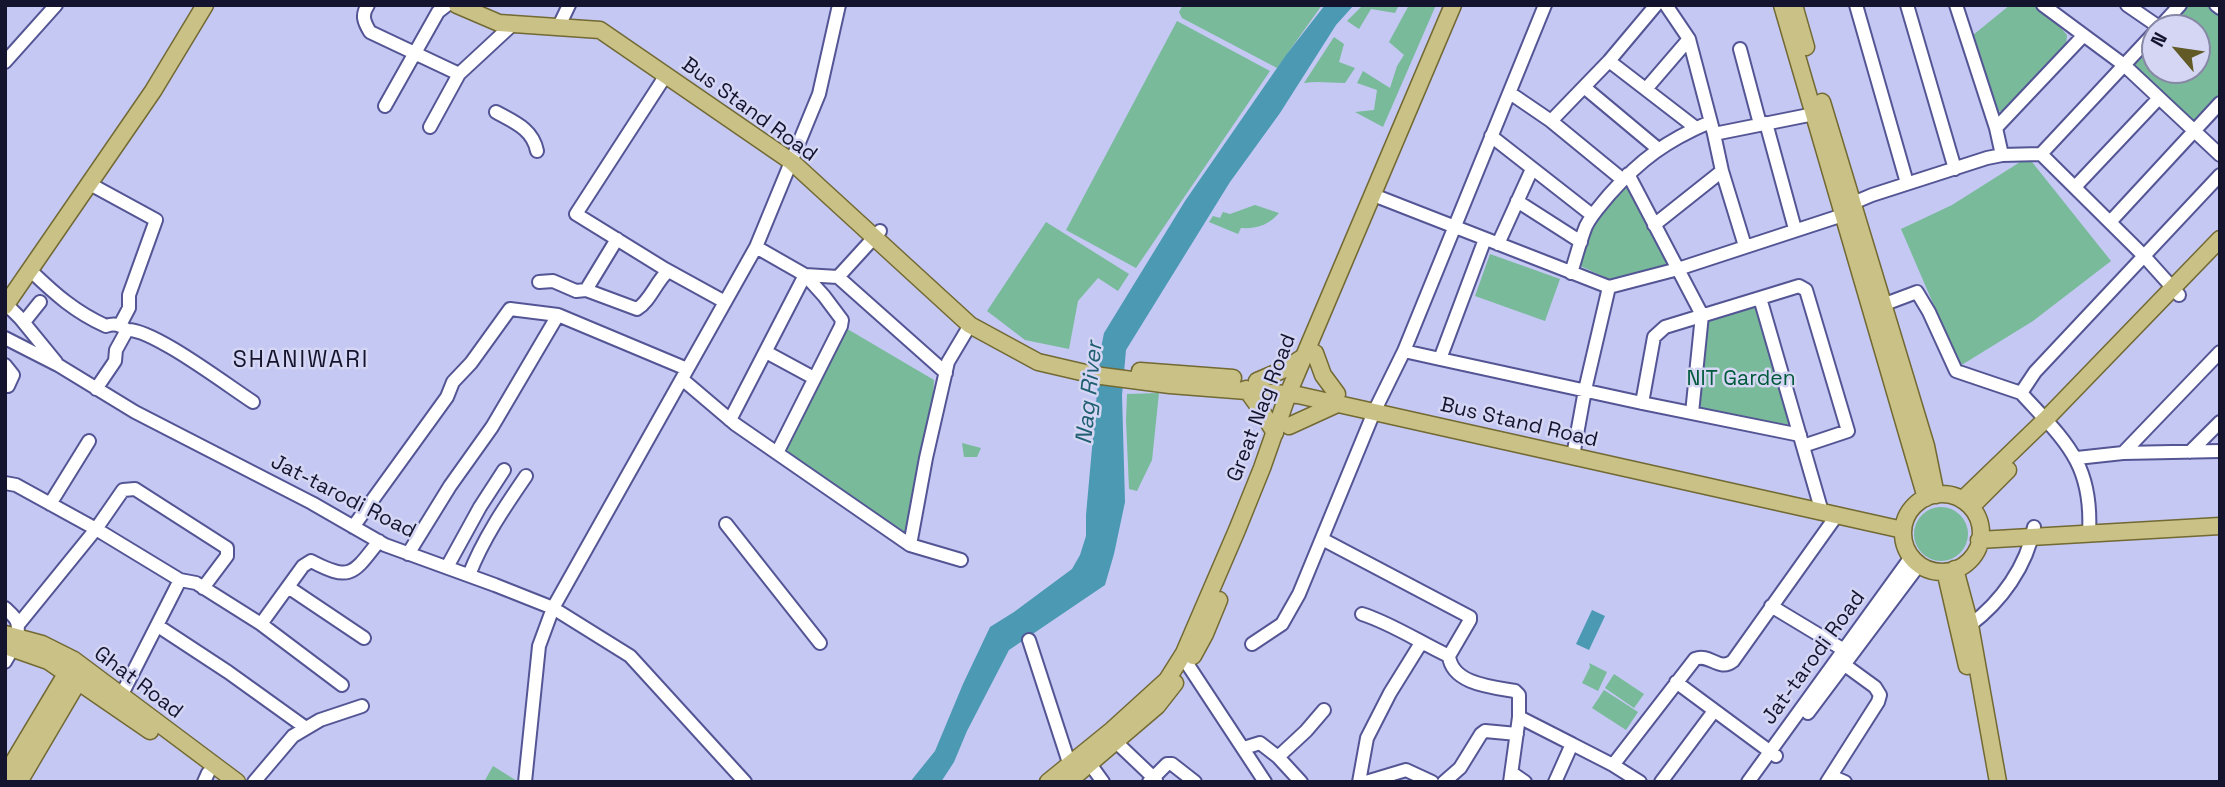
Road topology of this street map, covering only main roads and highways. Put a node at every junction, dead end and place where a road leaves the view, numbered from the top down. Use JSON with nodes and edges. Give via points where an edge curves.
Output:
{"nodes":[{"id":1,"x":194,"y":5,"type":"edge"},
{"id":2,"x":205,"y":5,"type":"edge"},
{"id":3,"x":457,"y":5,"type":"edge"},
{"id":4,"x":477,"y":5,"type":"edge"},
{"id":5,"x":1452,"y":5,"type":"edge"},
{"id":6,"x":1463,"y":5,"type":"edge"},
{"id":7,"x":1783,"y":5,"type":"edge"},
{"id":8,"x":1794,"y":5,"type":"edge"},
{"id":9,"x":564,"y":17,"type":"edge"},
{"id":10,"x":794,"y":158,"type":"junction"},
{"id":11,"x":1848,"y":209,"type":"junction"},
{"id":12,"x":877,"y":234,"type":"junction"},
{"id":13,"x":2220,"y":239,"type":"edge"},
{"id":14,"x":2220,"y":253,"type":"edge"},
{"id":15,"x":2176,"y":291,"type":"junction"},
{"id":16,"x":6,"y":301,"type":"edge"},
{"id":17,"x":1310,"y":354,"type":"junction"},
{"id":18,"x":1109,"y":373,"type":"junction"},
{"id":19,"x":1252,"y":385,"type":"junction"},
{"id":20,"x":1295,"y":390,"type":"junction"},
{"id":21,"x":1336,"y":399,"type":"junction"},
{"id":22,"x":1282,"y":430,"type":"junction"},
{"id":23,"x":1931,"y":496,"type":"junction"},
{"id":24,"x":1967,"y":504,"type":"junction"},
{"id":25,"x":2220,"y":518,"type":"edge"},
{"id":26,"x":1904,"y":526,"type":"junction"},
{"id":27,"x":2220,"y":526,"type":"edge"},
{"id":28,"x":2090,"y":528,"type":"junction"},
{"id":29,"x":1980,"y":536,"type":"junction"},
{"id":30,"x":1950,"y":571,"type":"junction"},
{"id":31,"x":10,"y":642,"type":"edge"},
{"id":32,"x":74,"y":680,"type":"junction"},
{"id":33,"x":5,"y":776,"type":"edge"},
{"id":34,"x":1072,"y":776,"type":"edge"},
{"id":35,"x":211,"y":779,"type":"edge"},
{"id":36,"x":19,"y":782,"type":"edge"},
{"id":37,"x":237,"y":782,"type":"edge"},
{"id":38,"x":1048,"y":782,"type":"edge"},
{"id":39,"x":1991,"y":782,"type":"edge"},
{"id":40,"x":1998,"y":782,"type":"edge"}],
"edges":[{"from":1,"to":16,"type":"main road"},
{"from":2,"to":16,"type":"main road","via":[[153,91]]},
{"from":3,"to":9,"type":"main road","name":"Bus Stand Road","via":[[499,23]]},
{"from":4,"to":9,"type":"main road","via":[[493,14]]},
{"from":5,"to":17,"type":"main road","name":"Great Nag Road"},
{"from":6,"to":17,"type":"main road","name":"Great Nag Road"},
{"from":7,"to":11,"type":"main road","via":[[1814,114]]},
{"from":8,"to":11,"type":"main road"},
{"from":9,"to":10,"type":"main road","name":"Bus Stand Road","via":[[600,30]]},
{"from":9,"to":10,"type":"main road","via":[[600,22],[629,36]]},
{"from":10,"to":12,"type":"main road","name":"Bus Stand Road"},
{"from":11,"to":23,"type":"main road"},
{"from":12,"to":18,"type":"main road","via":[[995,331],[1026,349]]},
{"from":12,"to":18,"type":"main road","name":"Bus Stand Road","via":[[970,325],[1038,362]]},
{"from":13,"to":15,"type":"main road"},
{"from":14,"to":15,"type":"main road"},
{"from":15,"to":24,"type":"main road"},
{"from":17,"to":19,"type":"main road"},
{"from":17,"to":20,"type":"main road","name":"Great Nag Road"},
{"from":17,"to":21,"type":"main road"},
{"from":18,"to":19,"type":"main road","name":"Bus Stand Road","via":[[1170,385]]},
{"from":19,"to":20,"type":"main road","name":"Bus Stand Road"},
{"from":19,"to":22,"type":"main road","via":[[1259,407]]},
{"from":20,"to":21,"type":"main road","name":"Bus Stand Road"},
{"from":20,"to":22,"type":"main road","name":"Great Nag Road"},
{"from":21,"to":22,"type":"main road"},
{"from":21,"to":26,"type":"main road","name":"Bus Stand Road"},
{"from":22,"to":34,"type":"main road","name":"Great Nag Road","via":[[1184,653],[1167,680],[1112,730]]},
{"from":22,"to":34,"type":"main road","name":"Great Nag Road","via":[[1205,634],[1188,665],[1157,706]]},
{"from":23,"to":24,"type":"main road","via":[[1949,495]]},
{"from":23,"to":26,"type":"main road","via":[[1916,504]]},
{"from":24,"to":29,"type":"main road","via":[[1978,519]]},
{"from":25,"to":28,"type":"main road"},
{"from":26,"to":30,"type":"main road","via":[[1905,546],[1915,561],[1934,572]]},
{"from":27,"to":28,"type":"main road"},
{"from":28,"to":29,"type":"main road"},
{"from":29,"to":30,"type":"main road","via":[[1973,557]]},
{"from":30,"to":39,"type":"main road"},
{"from":30,"to":40,"type":"main road","via":[[1970,625]]},
{"from":31,"to":32,"type":"main road","name":"Ghat Road"},
{"from":31,"to":32,"type":"main road","name":"Ghat Road","via":[[42,644]]},
{"from":32,"to":33,"type":"main road"},
{"from":32,"to":35,"type":"main road","name":"Ghat Road"},
{"from":32,"to":36,"type":"main road"},
{"from":32,"to":37,"type":"main road","name":"Ghat Road","via":[[121,696]]},
{"from":34,"to":38,"type":"main road","name":"Great Nag Road"}]}
